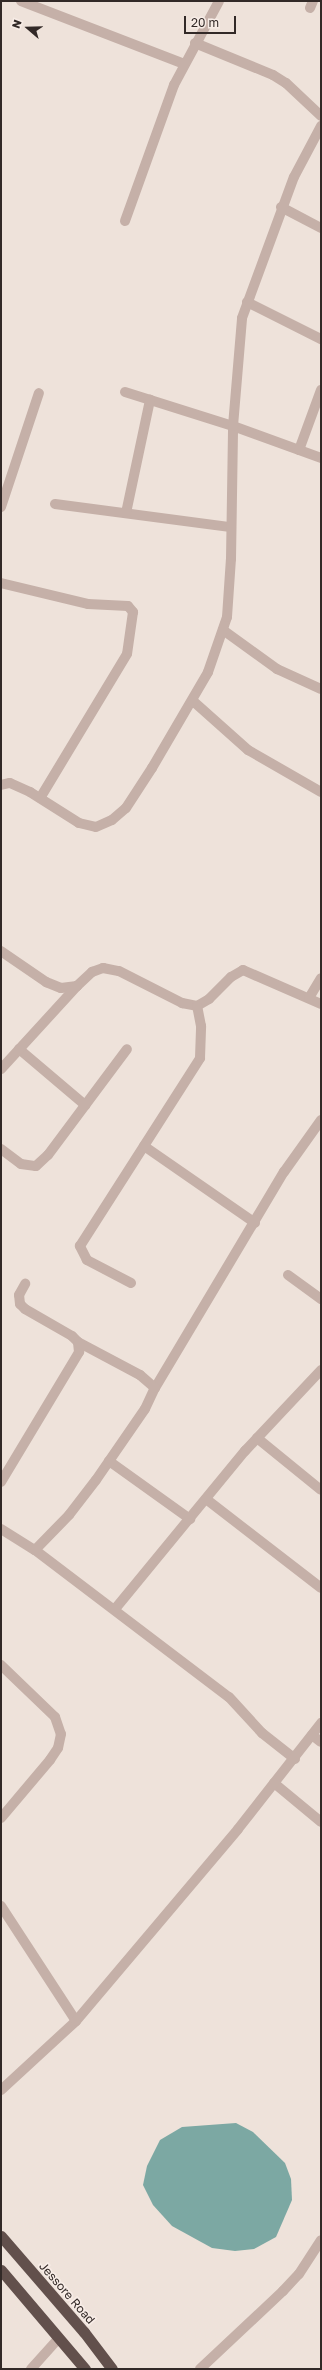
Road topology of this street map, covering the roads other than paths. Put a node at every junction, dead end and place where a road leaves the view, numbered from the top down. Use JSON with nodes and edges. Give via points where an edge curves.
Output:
{"nodes":[{"id":1,"x":21,"y":1,"type":"edge"},
{"id":2,"x":219,"y":1,"type":"edge"},
{"id":3,"x":194,"y":43,"type":"junction"},
{"id":4,"x":184,"y":64,"type":"junction"},
{"id":5,"x":321,"y":116,"type":"edge"},
{"id":6,"x":321,"y":126,"type":"edge"},
{"id":7,"x":281,"y":207,"type":"junction"},
{"id":8,"x":125,"y":221,"type":"dead end"},
{"id":9,"x":321,"y":228,"type":"edge"},
{"id":10,"x":247,"y":302,"type":"junction"},
{"id":11,"x":321,"y":339,"type":"edge"},
{"id":12,"x":321,"y":390,"type":"edge"},
{"id":13,"x":125,"y":392,"type":"dead end"},
{"id":14,"x":39,"y":393,"type":"dead end"},
{"id":15,"x":150,"y":400,"type":"junction"},
{"id":16,"x":233,"y":426,"type":"junction"},
{"id":17,"x":299,"y":450,"type":"junction"},
{"id":18,"x":321,"y":458,"type":"edge"},
{"id":19,"x":55,"y":504,"type":"dead end"},
{"id":20,"x":1,"y":507,"type":"edge"},
{"id":21,"x":126,"y":513,"type":"junction"},
{"id":22,"x":230,"y":527,"type":"junction"},
{"id":23,"x":1,"y":583,"type":"edge"},
{"id":24,"x":223,"y":630,"type":"junction"},
{"id":25,"x":321,"y":689,"type":"edge"},
{"id":26,"x":193,"y":701,"type":"junction"},
{"id":27,"x":1,"y":785,"type":"edge"},
{"id":28,"x":321,"y":792,"type":"edge"},
{"id":29,"x":40,"y":798,"type":"junction"},
{"id":30,"x":1,"y":950,"type":"edge"},
{"id":31,"x":321,"y":978,"type":"edge"},
{"id":32,"x":77,"y":986,"type":"junction"},
{"id":33,"x":309,"y":998,"type":"junction"},
{"id":34,"x":321,"y":1004,"type":"edge"},
{"id":35,"x":197,"y":1006,"type":"junction"},
{"id":36,"x":19,"y":1049,"type":"junction"},
{"id":37,"x":127,"y":1049,"type":"dead end"},
{"id":38,"x":1,"y":1069,"type":"edge"},
{"id":39,"x":85,"y":1105,"type":"junction"},
{"id":40,"x":321,"y":1120,"type":"edge"},
{"id":41,"x":144,"y":1146,"type":"junction"},
{"id":42,"x":1,"y":1150,"type":"edge"},
{"id":43,"x":255,"y":1223,"type":"junction"},
{"id":44,"x":288,"y":1275,"type":"dead end"},
{"id":45,"x":25,"y":1284,"type":"dead end"},
{"id":46,"x":131,"y":1284,"type":"dead end"},
{"id":47,"x":321,"y":1299,"type":"edge"},
{"id":48,"x":78,"y":1342,"type":"junction"},
{"id":49,"x":321,"y":1370,"type":"edge"},
{"id":50,"x":155,"y":1388,"type":"junction"},
{"id":51,"x":257,"y":1438,"type":"junction"},
{"id":52,"x":109,"y":1461,"type":"junction"},
{"id":53,"x":1,"y":1482,"type":"edge"},
{"id":54,"x":321,"y":1490,"type":"edge"},
{"id":55,"x":206,"y":1499,"type":"junction"},
{"id":56,"x":190,"y":1519,"type":"junction"},
{"id":57,"x":1,"y":1529,"type":"edge"},
{"id":58,"x":35,"y":1550,"type":"junction"},
{"id":59,"x":321,"y":1588,"type":"edge"},
{"id":60,"x":115,"y":1609,"type":"junction"},
{"id":61,"x":1,"y":1665,"type":"edge"},
{"id":62,"x":321,"y":1723,"type":"edge"},
{"id":63,"x":312,"y":1735,"type":"junction"},
{"id":64,"x":321,"y":1742,"type":"edge"},
{"id":65,"x":295,"y":1759,"type":"junction"},
{"id":66,"x":274,"y":1783,"type":"junction"},
{"id":67,"x":1,"y":1818,"type":"edge"},
{"id":68,"x":321,"y":1822,"type":"edge"},
{"id":69,"x":1,"y":1906,"type":"edge"},
{"id":70,"x":76,"y":2021,"type":"junction"},
{"id":71,"x":1,"y":2090,"type":"edge"},
{"id":72,"x":1,"y":2236,"type":"edge"},
{"id":73,"x":321,"y":2240,"type":"edge"},
{"id":74,"x":1,"y":2270,"type":"edge"},
{"id":75,"x":58,"y":2339,"type":"junction"},
{"id":76,"x":31,"y":2369,"type":"edge"},
{"id":77,"x":85,"y":2369,"type":"edge"},
{"id":78,"x":112,"y":2369,"type":"edge"},
{"id":79,"x":200,"y":2369,"type":"edge"}],
"edges":[{"from":1,"to":4,"type":"street"},
{"from":2,"to":3,"type":"street"},
{"from":3,"to":4,"type":"street"},
{"from":3,"to":5,"type":"street","via":[[273,75],[286,83]]},
{"from":4,"to":8,"type":"street"},
{"from":6,"to":7,"type":"street"},
{"from":7,"to":9,"type":"street"},
{"from":7,"to":10,"type":"street"},
{"from":10,"to":11,"type":"street"},
{"from":10,"to":16,"type":"street","via":[[239,339]]},
{"from":12,"to":17,"type":"street"},
{"from":13,"to":15,"type":"street"},
{"from":14,"to":20,"type":"street"},
{"from":15,"to":16,"type":"street"},
{"from":15,"to":21,"type":"street"},
{"from":16,"to":17,"type":"street"},
{"from":16,"to":22,"type":"street"},
{"from":17,"to":18,"type":"street"},
{"from":19,"to":21,"type":"street"},
{"from":21,"to":22,"type":"street"},
{"from":22,"to":24,"type":"street","via":[[231,559]]},
{"from":23,"to":29,"type":"street","via":[[88,604],[128,606],[133,612],[128,654]]},
{"from":24,"to":25,"type":"street","via":[[277,670]]},
{"from":24,"to":26,"type":"street","via":[[208,672]]},
{"from":26,"to":28,"type":"street","via":[[248,750]]},
{"from":26,"to":29,"type":"street","via":[[130,801],[112,820],[96,827],[80,823]]},
{"from":27,"to":29,"type":"street","via":[[10,783]]},
{"from":30,"to":32,"type":"street","via":[[46,982],[61,988]]},
{"from":31,"to":33,"type":"street"},
{"from":32,"to":35,"type":"street","via":[[92,972],[104,968],[119,971],[182,1003]]},
{"from":32,"to":36,"type":"street"},
{"from":33,"to":34,"type":"street"},
{"from":33,"to":35,"type":"street","via":[[243,970]]},
{"from":35,"to":41,"type":"street","via":[[202,1038],[200,1058]]},
{"from":36,"to":38,"type":"street"},
{"from":36,"to":39,"type":"street"},
{"from":37,"to":39,"type":"street"},
{"from":39,"to":42,"type":"street","via":[[48,1155],[36,1166],[21,1164]]},
{"from":40,"to":43,"type":"street","via":[[284,1172]]},
{"from":41,"to":43,"type":"street"},
{"from":41,"to":46,"type":"street","via":[[80,1246],[87,1260]]},
{"from":43,"to":50,"type":"street"},
{"from":44,"to":47,"type":"street"},
{"from":45,"to":48,"type":"street","via":[[18,1295],[20,1304]]},
{"from":48,"to":50,"type":"street","via":[[140,1375]]},
{"from":48,"to":53,"type":"street","via":[[79,1352]]},
{"from":49,"to":51,"type":"street"},
{"from":50,"to":52,"type":"street","via":[[145,1409]]},
{"from":51,"to":54,"type":"street"},
{"from":51,"to":55,"type":"street"},
{"from":52,"to":56,"type":"street"},
{"from":52,"to":58,"type":"street","via":[[83,1497]]},
{"from":55,"to":56,"type":"street"},
{"from":55,"to":59,"type":"street"},
{"from":56,"to":60,"type":"street"},
{"from":57,"to":58,"type":"street"},
{"from":58,"to":60,"type":"street"},
{"from":60,"to":65,"type":"street","via":[[229,1697],[262,1733]]},
{"from":61,"to":67,"type":"street","via":[[55,1717],[61,1734],[58,1748],[50,1760]]},
{"from":62,"to":63,"type":"street"},
{"from":63,"to":64,"type":"street"},
{"from":63,"to":65,"type":"street"},
{"from":65,"to":66,"type":"street"},
{"from":66,"to":68,"type":"street"},
{"from":66,"to":70,"type":"street"},
{"from":69,"to":70,"type":"street"},
{"from":70,"to":71,"type":"street"},
{"from":72,"to":78,"type":"highway","name":"Jessore Road","via":[[84,2332]]},
{"from":73,"to":79,"type":"street","via":[[299,2274]]},
{"from":74,"to":75,"type":"highway"},
{"from":75,"to":76,"type":"street"},
{"from":75,"to":77,"type":"highway"}]}
